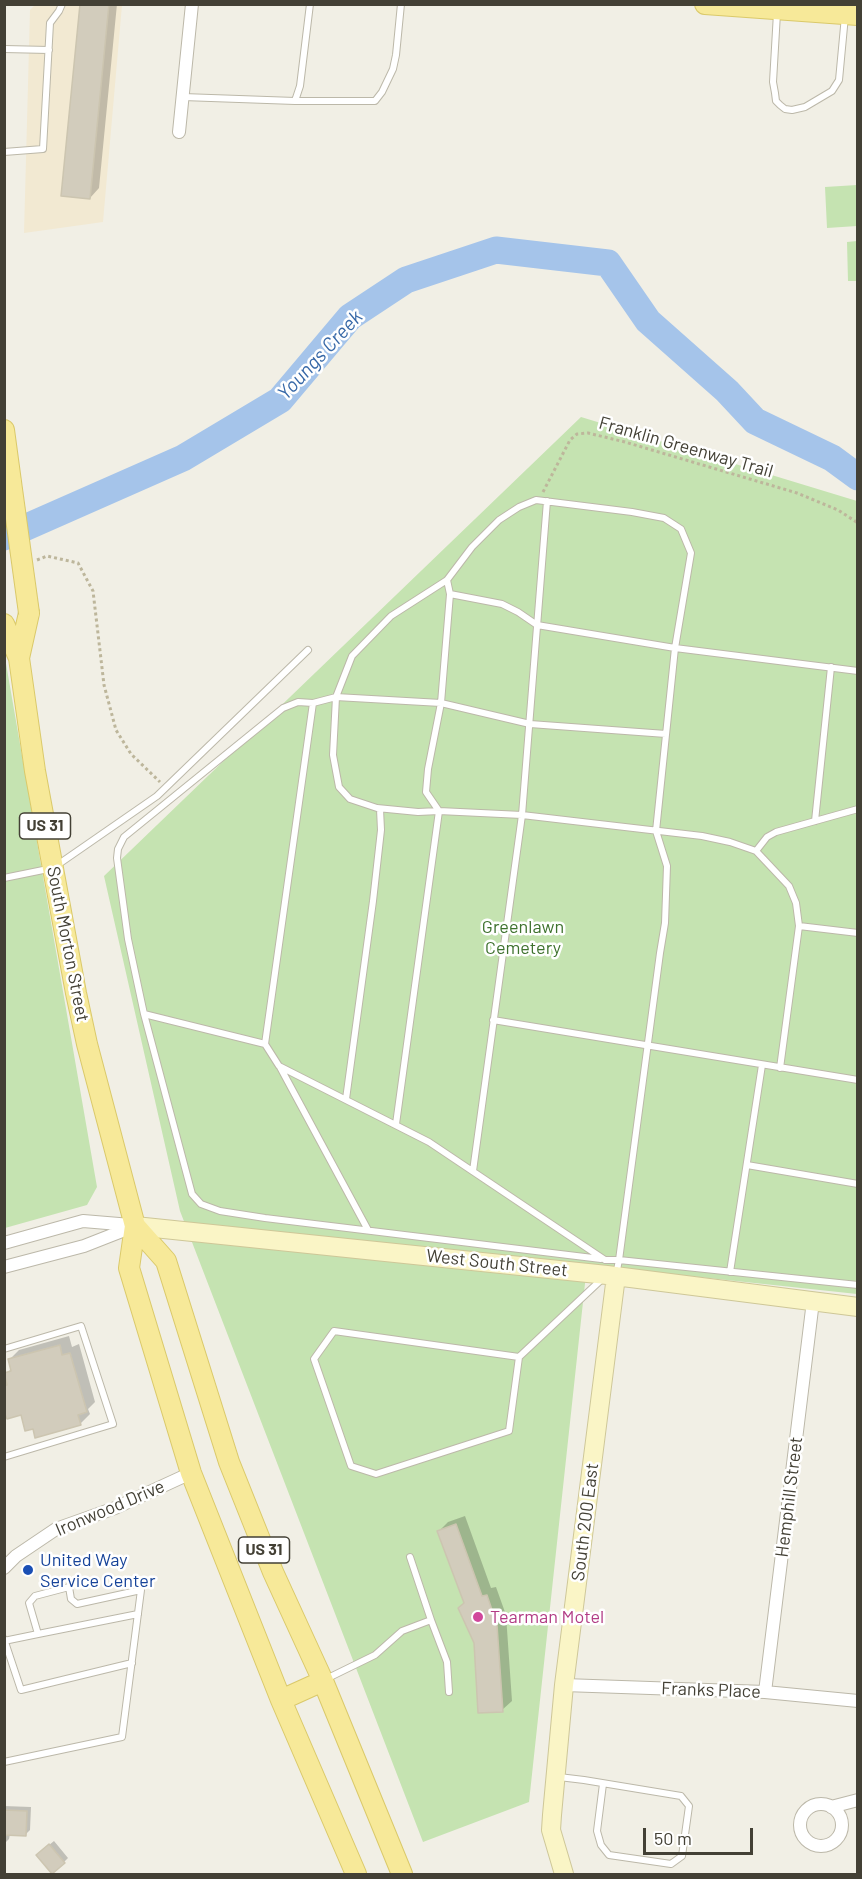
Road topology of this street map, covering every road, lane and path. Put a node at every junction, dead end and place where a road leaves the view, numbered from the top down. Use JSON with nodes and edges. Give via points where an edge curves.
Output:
{"nodes":[{"id":1,"x":62,"y":4,"type":"edge"},
{"id":2,"x":192,"y":4,"type":"edge"},
{"id":3,"x":310,"y":4,"type":"edge"},
{"id":4,"x":401,"y":4,"type":"edge"},
{"id":5,"x":705,"y":4,"type":"edge"},
{"id":6,"x":777,"y":9,"type":"junction"},
{"id":7,"x":851,"y":15,"type":"edge"},
{"id":8,"x":4,"y":49,"type":"edge"},
{"id":9,"x":48,"y":50,"type":"junction"},
{"id":10,"x":182,"y":97,"type":"junction"},
{"id":11,"x":295,"y":101,"type":"junction"},
{"id":12,"x":178,"y":132,"type":"dead end"},
{"id":13,"x":4,"y":152,"type":"edge"},
{"id":14,"x":4,"y":430,"type":"edge"},
{"id":15,"x":536,"y":500,"type":"junction"},
{"id":16,"x":547,"y":501,"type":"junction"},
{"id":17,"x":858,"y":523,"type":"edge"},
{"id":18,"x":37,"y":561,"type":"dead end"},
{"id":19,"x":447,"y":580,"type":"junction"},
{"id":20,"x":450,"y":594,"type":"junction"},
{"id":21,"x":4,"y":624,"type":"edge"},
{"id":22,"x":537,"y":625,"type":"junction"},
{"id":23,"x":675,"y":648,"type":"junction"},
{"id":24,"x":308,"y":650,"type":"dead end"},
{"id":25,"x":19,"y":658,"type":"junction"},
{"id":26,"x":831,"y":668,"type":"junction"},
{"id":27,"x":858,"y":671,"type":"edge"},
{"id":28,"x":336,"y":697,"type":"junction"},
{"id":29,"x":313,"y":703,"type":"junction"},
{"id":30,"x":441,"y":703,"type":"junction"},
{"id":31,"x":531,"y":724,"type":"junction"},
{"id":32,"x":666,"y":734,"type":"junction"},
{"id":33,"x":165,"y":788,"type":"junction"},
{"id":34,"x":381,"y":809,"type":"junction"},
{"id":35,"x":858,"y":809,"type":"edge"},
{"id":36,"x":439,"y":811,"type":"junction"},
{"id":37,"x":522,"y":815,"type":"junction"},
{"id":38,"x":815,"y":821,"type":"junction"},
{"id":39,"x":656,"y":831,"type":"junction"},
{"id":40,"x":756,"y":851,"type":"junction"},
{"id":41,"x":53,"y":868,"type":"junction"},
{"id":42,"x":4,"y":878,"type":"edge"},
{"id":43,"x":799,"y":926,"type":"junction"},
{"id":44,"x":858,"y":933,"type":"edge"},
{"id":45,"x":144,"y":1014,"type":"junction"},
{"id":46,"x":493,"y":1020,"type":"junction"},
{"id":47,"x":265,"y":1044,"type":"junction"},
{"id":48,"x":648,"y":1046,"type":"junction"},
{"id":49,"x":762,"y":1065,"type":"junction"},
{"id":50,"x":279,"y":1066,"type":"junction"},
{"id":51,"x":780,"y":1068,"type":"junction"},
{"id":52,"x":858,"y":1080,"type":"edge"},
{"id":53,"x":346,"y":1099,"type":"junction"},
{"id":54,"x":396,"y":1124,"type":"junction"},
{"id":55,"x":747,"y":1166,"type":"junction"},
{"id":56,"x":473,"y":1171,"type":"junction"},
{"id":57,"x":858,"y":1184,"type":"edge"},
{"id":58,"x":135,"y":1226,"type":"junction"},
{"id":59,"x":368,"y":1230,"type":"junction"},
{"id":60,"x":5,"y":1243,"type":"edge"},
{"id":61,"x":7,"y":1266,"type":"edge"},
{"id":62,"x":611,"y":1267,"type":"junction"},
{"id":63,"x":730,"y":1272,"type":"junction"},
{"id":64,"x":858,"y":1285,"type":"edge"},
{"id":65,"x":813,"y":1301,"type":"junction"},
{"id":66,"x":858,"y":1307,"type":"edge"},
{"id":67,"x":4,"y":1349,"type":"edge"},
{"id":68,"x":519,"y":1357,"type":"junction"},
{"id":69,"x":4,"y":1457,"type":"edge"},
{"id":70,"x":191,"y":1473,"type":"junction"},
{"id":71,"x":410,"y":1557,"type":"dead end"},
{"id":72,"x":4,"y":1568,"type":"edge"},
{"id":73,"x":138,"y":1614,"type":"junction"},
{"id":74,"x":430,"y":1620,"type":"junction"},
{"id":75,"x":38,"y":1634,"type":"junction"},
{"id":76,"x":5,"y":1640,"type":"edge"},
{"id":77,"x":132,"y":1663,"type":"junction"},
{"id":78,"x":323,"y":1681,"type":"junction"},
{"id":79,"x":564,"y":1684,"type":"junction"},
{"id":80,"x":449,"y":1692,"type":"dead end"},
{"id":81,"x":765,"y":1692,"type":"junction"},
{"id":82,"x":281,"y":1701,"type":"junction"},
{"id":83,"x":858,"y":1701,"type":"edge"},
{"id":84,"x":4,"y":1762,"type":"edge"},
{"id":85,"x":555,"y":1777,"type":"junction"},
{"id":86,"x":603,"y":1784,"type":"junction"},
{"id":87,"x":858,"y":1800,"type":"edge"},
{"id":88,"x":831,"y":1807,"type":"dead end"},
{"id":89,"x":356,"y":1875,"type":"edge"},
{"id":90,"x":402,"y":1875,"type":"edge"},
{"id":91,"x":564,"y":1875,"type":"edge"}],
"edges":[{"from":1,"to":9,"type":"lane","via":[[50,23]]},
{"from":2,"to":10,"type":"street"},
{"from":3,"to":11,"type":"lane"},
{"from":4,"to":11,"type":"lane","via":[[393,69],[375,100]]},
{"from":5,"to":6,"type":"main road"},
{"from":6,"to":7,"type":"main road"},
{"from":6,"to":7,"type":"lane","via":[[773,82],[776,101],[792,110],[832,91],[839,80]]},
{"from":8,"to":9,"type":"lane"},
{"from":9,"to":13,"type":"lane","via":[[43,150]]},
{"from":10,"to":11,"type":"lane"},
{"from":10,"to":12,"type":"street"},
{"from":14,"to":25,"type":"main road","name":"South Morton Street","number":"US 31","bridge":true,"via":[[29,613]]},
{"from":15,"to":16,"type":"lane"},
{"from":15,"to":17,"type":"path","name":"Franklin Greenway Trail","via":[[570,440],[577,434],[588,433],[797,493]]},
{"from":15,"to":19,"type":"lane","via":[[499,520]]},
{"from":16,"to":22,"type":"lane"},
{"from":16,"to":23,"type":"lane","via":[[664,518],[681,530],[691,554]]},
{"from":18,"to":33,"type":"path","via":[[47,556],[78,563],[93,591],[104,685],[117,730],[131,754]]},
{"from":19,"to":20,"type":"lane"},
{"from":19,"to":28,"type":"lane","via":[[391,616],[352,656]]},
{"from":20,"to":22,"type":"lane","via":[[502,604]]},
{"from":20,"to":30,"type":"lane"},
{"from":21,"to":25,"type":"main road","name":"South Morton Street","number":"US 31"},
{"from":22,"to":23,"type":"lane"},
{"from":22,"to":31,"type":"lane"},
{"from":23,"to":26,"type":"lane"},
{"from":23,"to":32,"type":"lane"},
{"from":24,"to":33,"type":"lane"},
{"from":25,"to":41,"type":"main road","name":"South Morton Street","number":"US 31"},
{"from":26,"to":27,"type":"lane"},
{"from":26,"to":38,"type":"lane"},
{"from":28,"to":29,"type":"lane"},
{"from":28,"to":30,"type":"lane"},
{"from":28,"to":34,"type":"lane","via":[[333,755],[339,787],[350,799]]},
{"from":29,"to":45,"type":"lane","via":[[298,702],[283,708],[120,843],[117,858]]},
{"from":29,"to":47,"type":"lane"},
{"from":30,"to":31,"type":"lane"},
{"from":30,"to":36,"type":"lane","via":[[426,792]]},
{"from":31,"to":32,"type":"lane"},
{"from":31,"to":37,"type":"lane"},
{"from":32,"to":39,"type":"lane"},
{"from":33,"to":41,"type":"lane"},
{"from":34,"to":36,"type":"lane"},
{"from":34,"to":53,"type":"lane","via":[[373,901]]},
{"from":35,"to":38,"type":"lane"},
{"from":36,"to":37,"type":"lane"},
{"from":36,"to":54,"type":"lane"},
{"from":37,"to":39,"type":"lane"},
{"from":37,"to":46,"type":"lane"},
{"from":38,"to":40,"type":"lane","via":[[776,832]]},
{"from":39,"to":40,"type":"lane","via":[[702,836]]},
{"from":39,"to":48,"type":"lane","via":[[667,866],[667,887]]},
{"from":40,"to":43,"type":"lane","via":[[789,886]]},
{"from":41,"to":42,"type":"lane"},
{"from":41,"to":58,"type":"main road","name":"South Morton Street","number":"US 31","via":[[87,1044]]},
{"from":43,"to":44,"type":"lane"},
{"from":43,"to":51,"type":"lane"},
{"from":45,"to":47,"type":"lane"},
{"from":45,"to":59,"type":"lane","via":[[192,1194],[201,1204],[220,1211]]},
{"from":46,"to":48,"type":"lane"},
{"from":46,"to":56,"type":"lane"},
{"from":47,"to":50,"type":"lane"},
{"from":48,"to":49,"type":"lane"},
{"from":48,"to":62,"type":"lane"},
{"from":49,"to":51,"type":"lane"},
{"from":49,"to":55,"type":"lane"},
{"from":50,"to":53,"type":"lane"},
{"from":50,"to":59,"type":"lane"},
{"from":51,"to":52,"type":"lane"},
{"from":53,"to":54,"type":"lane"},
{"from":54,"to":56,"type":"lane"},
{"from":55,"to":57,"type":"lane"},
{"from":55,"to":63,"type":"lane"},
{"from":56,"to":62,"type":"lane"},
{"from":58,"to":60,"type":"street","via":[[83,1221]]},
{"from":58,"to":61,"type":"street","via":[[84,1246]]},
{"from":58,"to":62,"type":"street","name":"West South Street"},
{"from":58,"to":70,"type":"main road","number":"US 31","via":[[129,1268]]},
{"from":58,"to":78,"type":"main road","number":"US 31","via":[[166,1262],[229,1462]]},
{"from":59,"to":62,"type":"lane"},
{"from":60,"to":61,"type":"street"},
{"from":62,"to":63,"type":"lane"},
{"from":62,"to":65,"type":"street","name":"West South Street"},
{"from":62,"to":68,"type":"lane"},
{"from":62,"to":79,"type":"street","name":"South 200 East"},
{"from":63,"to":64,"type":"lane"},
{"from":65,"to":66,"type":"street","name":"West South Street"},
{"from":65,"to":81,"type":"street","name":"Hemphill Street"},
{"from":67,"to":69,"type":"lane","via":[[81,1326],[113,1424]]},
{"from":68,"to":68,"type":"lane","via":[[334,1331],[314,1359],[351,1466],[376,1474],[509,1431]]},
{"from":70,"to":72,"type":"street","name":"Ironwood Drive","via":[[115,1508],[56,1529]]},
{"from":70,"to":82,"type":"main road","number":"US 31"},
{"from":71,"to":74,"type":"lane"},
{"from":73,"to":75,"type":"lane"},
{"from":73,"to":75,"type":"lane","via":[[141,1590],[77,1604],[71,1599],[69,1587],[35,1596],[29,1603]]},
{"from":73,"to":77,"type":"lane"},
{"from":74,"to":78,"type":"lane","via":[[402,1631],[375,1655]]},
{"from":74,"to":80,"type":"lane","via":[[447,1662]]},
{"from":75,"to":76,"type":"lane"},
{"from":76,"to":77,"type":"lane","via":[[21,1690]]},
{"from":77,"to":84,"type":"lane","via":[[122,1737]]},
{"from":78,"to":82,"type":"main road"},
{"from":78,"to":90,"type":"main road","number":"US 31"},
{"from":79,"to":81,"type":"street","name":"Franks Place"},
{"from":79,"to":85,"type":"street","name":"South 200 East"},
{"from":81,"to":83,"type":"street","name":"Franks Place"},
{"from":82,"to":89,"type":"main road","number":"US 31"},
{"from":85,"to":86,"type":"lane"},
{"from":85,"to":91,"type":"street","name":"South 200 East","via":[[551,1830]]},
{"from":86,"to":86,"type":"lane","via":[[681,1796],[688,1806],[682,1857],[671,1864],[609,1855],[597,1831]]},
{"from":87,"to":88,"type":"street"}]}
